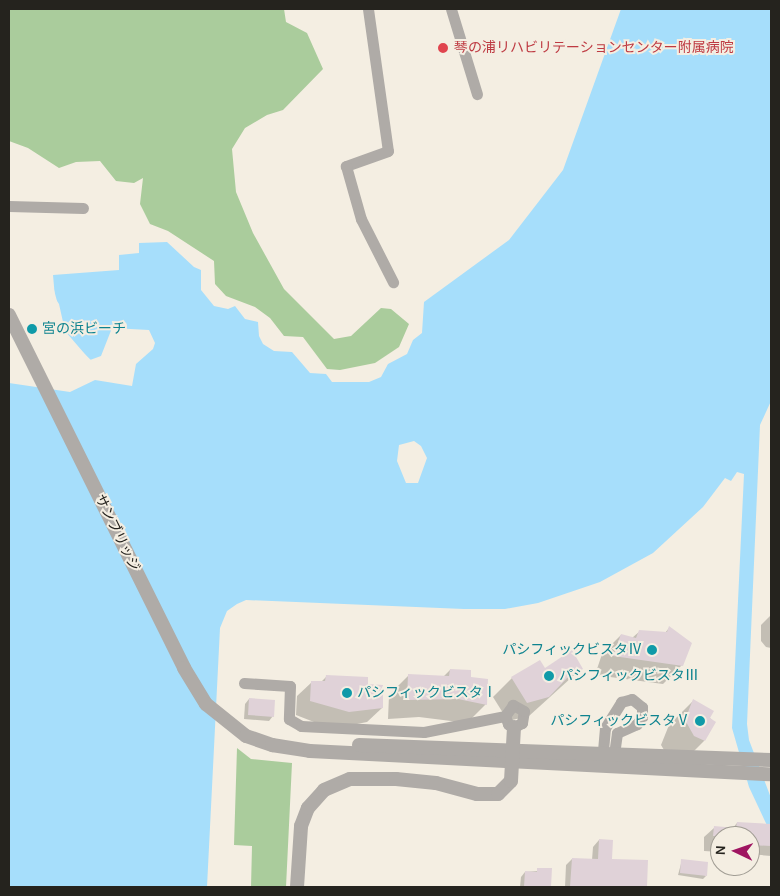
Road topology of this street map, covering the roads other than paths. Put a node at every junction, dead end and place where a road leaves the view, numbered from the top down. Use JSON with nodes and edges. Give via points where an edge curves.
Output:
{"nodes":[{"id":1,"x":368,"y":9,"type":"edge"},
{"id":2,"x":451,"y":9,"type":"edge"},
{"id":3,"x":477,"y":94,"type":"dead end"},
{"id":4,"x":9,"y":206,"type":"edge"},
{"id":5,"x":83,"y":208,"type":"dead end"},
{"id":6,"x":393,"y":282,"type":"dead end"},
{"id":7,"x":9,"y":315,"type":"edge"},
{"id":8,"x":244,"y":683,"type":"dead end"},
{"id":9,"x":510,"y":722,"type":"joint"},
{"id":10,"x":512,"y":756,"type":"junction"},
{"id":11,"x":608,"y":760,"type":"junction"},
{"id":12,"x":771,"y":760,"type":"edge"},
{"id":13,"x":771,"y":774,"type":"edge"},
{"id":14,"x":297,"y":887,"type":"edge"}],
"edges":[{"from":1,"to":6,"type":"street","via":[[388,151],[346,166],[362,218]]},
{"from":2,"to":3,"type":"street"},
{"from":4,"to":5,"type":"street"},
{"from":7,"to":10,"type":"street","name":"サンブリッジ","via":[[184,668],[206,704],[246,736],[286,743]]},
{"from":8,"to":9,"type":"street","via":[[290,686],[289,718],[301,726],[424,732]]},
{"from":9,"to":10,"type":"street"},
{"from":10,"to":11,"type":"street"},
{"from":10,"to":14,"type":"street","via":[[511,781],[498,794],[478,794],[436,783],[396,779],[356,779],[331,786],[314,800],[304,816],[299,836]]},
{"from":11,"to":11,"type":"street","via":[[604,732],[618,706],[628,698],[636,700],[642,708],[642,717],[638,724],[617,733]]},
{"from":11,"to":12,"type":"street"},
{"from":11,"to":13,"type":"street"}]}
